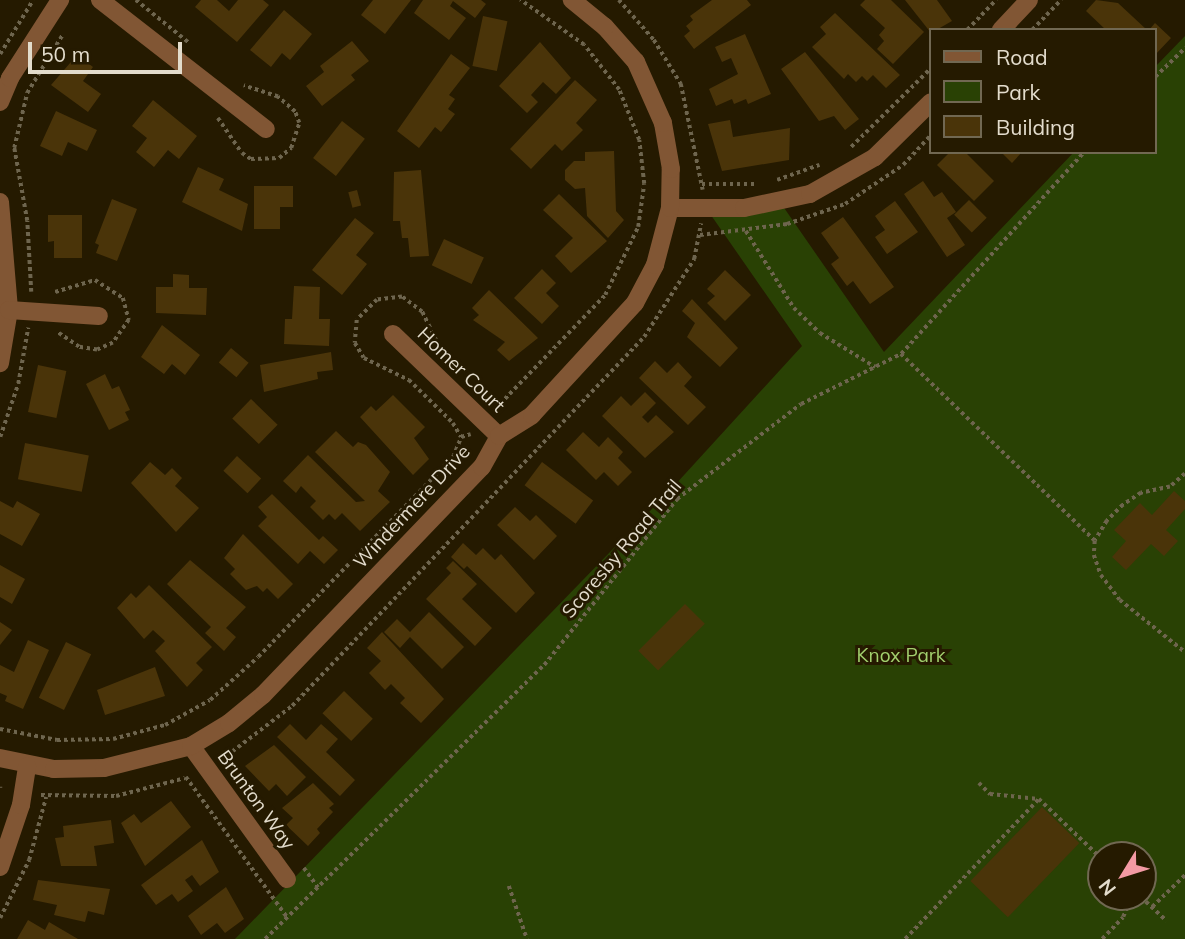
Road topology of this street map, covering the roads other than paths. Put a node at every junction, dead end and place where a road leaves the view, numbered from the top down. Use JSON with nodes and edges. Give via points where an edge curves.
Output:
{"nodes":[{"id":1,"x":60,"y":0,"type":"edge"},
{"id":2,"x":100,"y":0,"type":"edge"},
{"id":3,"x":572,"y":0,"type":"edge"},
{"id":4,"x":1029,"y":0,"type":"edge"},
{"id":5,"x":1002,"y":28,"type":"edge"},
{"id":6,"x":0,"y":102,"type":"edge"},
{"id":7,"x":930,"y":103,"type":"edge"},
{"id":8,"x":265,"y":129,"type":"dead end"},
{"id":9,"x":0,"y":202,"type":"edge"},
{"id":10,"x":670,"y":208,"type":"junction"},
{"id":11,"x":9,"y":310,"type":"junction"},
{"id":12,"x":99,"y":316,"type":"dead end"},
{"id":13,"x":393,"y":334,"type":"dead end"},
{"id":14,"x":0,"y":363,"type":"edge"},
{"id":15,"x":499,"y":436,"type":"junction"},
{"id":16,"x":191,"y":746,"type":"junction"},
{"id":17,"x":0,"y":758,"type":"edge"},
{"id":18,"x":27,"y":766,"type":"junction"},
{"id":19,"x":0,"y":867,"type":"edge"},
{"id":20,"x":287,"y":879,"type":"dead end"}],
"edges":[{"from":1,"to":6,"type":"street","via":[[10,78]]},
{"from":2,"to":8,"type":"street"},
{"from":3,"to":10,"type":"street","name":"Windermere Drive","via":[[622,44],[648,83],[668,148]]},
{"from":4,"to":5,"type":"street"},
{"from":7,"to":10,"type":"street","via":[[875,157],[810,194],[744,208]]},
{"from":9,"to":11,"type":"street"},
{"from":10,"to":15,"type":"street","name":"Windermere Drive","via":[[655,265],[630,309],[532,415]]},
{"from":11,"to":12,"type":"street"},
{"from":11,"to":14,"type":"street"},
{"from":13,"to":15,"type":"street","name":"Homer Court"},
{"from":15,"to":16,"type":"street","name":"Windermere Drive","via":[[482,467],[262,695]]},
{"from":16,"to":18,"type":"street","name":"Windermere Drive","via":[[104,768]]},
{"from":16,"to":20,"type":"street","name":"Brunton Way"},
{"from":17,"to":18,"type":"street","name":"Windermere Drive"},
{"from":18,"to":19,"type":"street","via":[[21,806]]}]}
